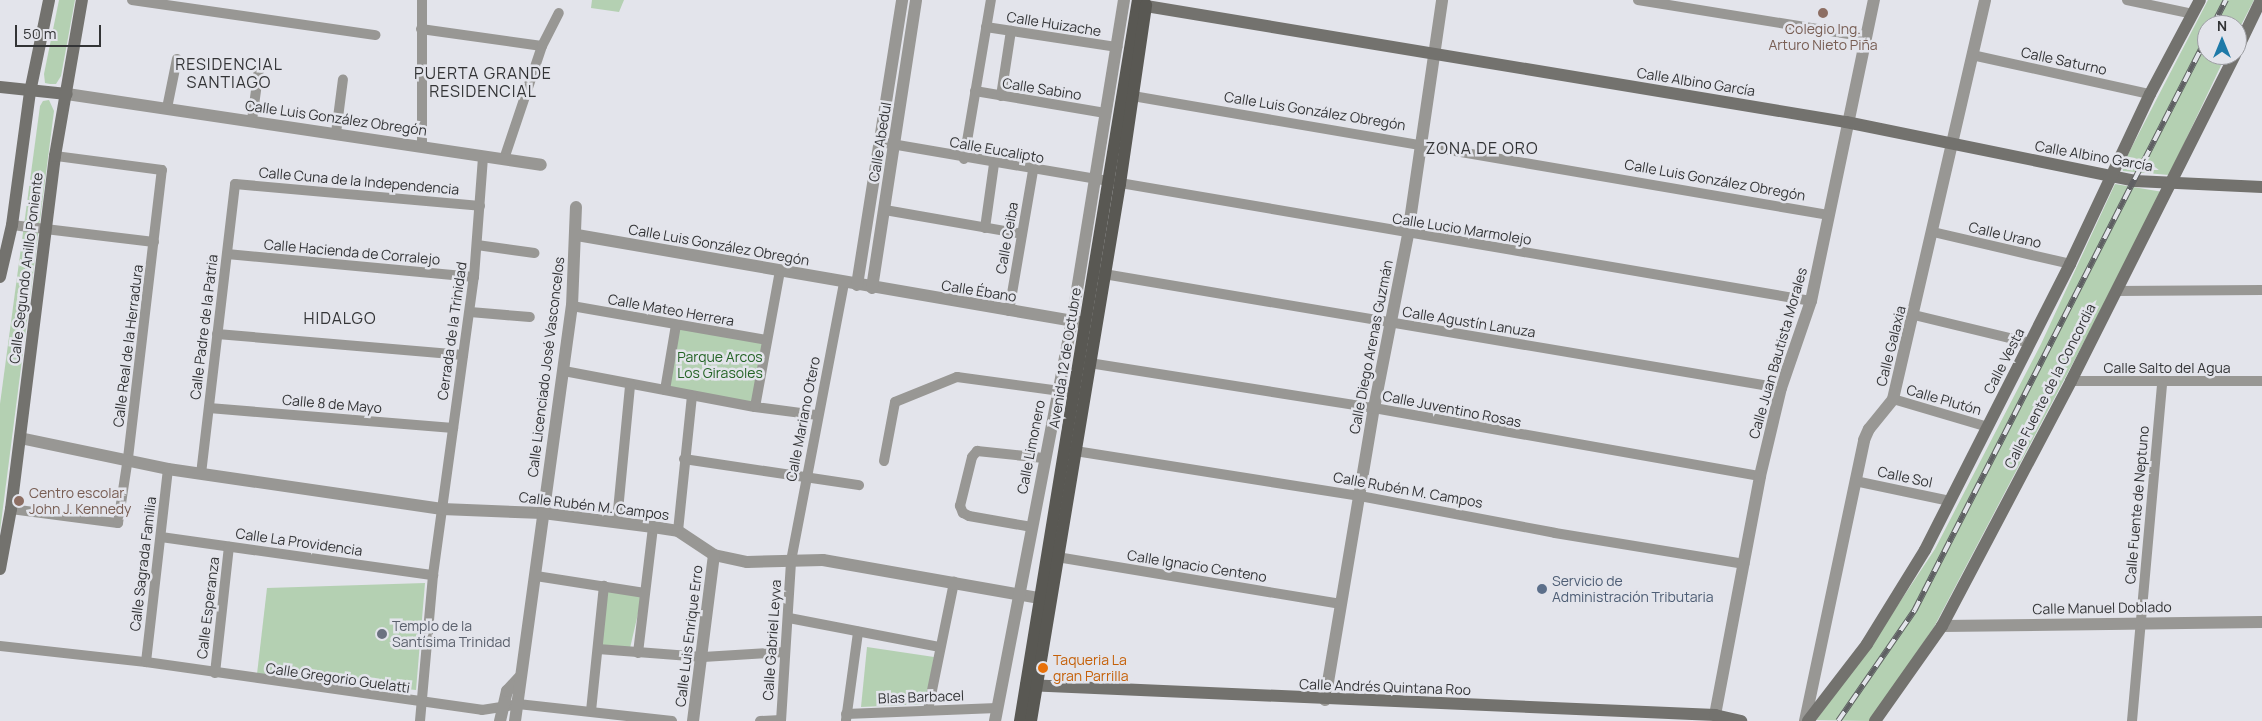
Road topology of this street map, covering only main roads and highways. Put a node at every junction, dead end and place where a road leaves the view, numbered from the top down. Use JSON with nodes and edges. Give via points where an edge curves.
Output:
{"nodes":[{"id":1,"x":49,"y":0,"type":"edge"},
{"id":2,"x":82,"y":0,"type":"edge"},
{"id":3,"x":2200,"y":0,"type":"edge"},
{"id":4,"x":2261,"y":0,"type":"edge"},
{"id":5,"x":1142,"y":3,"type":"edge"},
{"id":6,"x":2247,"y":29,"type":"edge"},
{"id":7,"x":2230,"y":65,"type":"edge"},
{"id":8,"x":0,"y":87,"type":"edge"},
{"id":9,"x":30,"y":92,"type":"junction"},
{"id":10,"x":66,"y":94,"type":"junction"},
{"id":11,"x":2112,"y":177,"type":"junction"},
{"id":12,"x":2172,"y":184,"type":"junction"},
{"id":13,"x":2262,"y":187,"type":"edge"},
{"id":14,"x":1,"y":260,"type":"edge"},
{"id":15,"x":0,"y":277,"type":"edge"},
{"id":16,"x":1085,"y":363,"type":"junction"},
{"id":17,"x":1071,"y":451,"type":"junction"},
{"id":18,"x":0,"y":569,"type":"edge"},
{"id":19,"x":1031,"y":685,"type":"junction"},
{"id":20,"x":1020,"y":721,"type":"edge"},
{"id":21,"x":1030,"y":721,"type":"edge"},
{"id":22,"x":1741,"y":721,"type":"edge"},
{"id":23,"x":1807,"y":721,"type":"edge"},
{"id":24,"x":1875,"y":721,"type":"edge"}],
"edges":[{"from":1,"to":9,"type":"main road","name":"Calle Segundo Anillo Poniente"},
{"from":2,"to":10,"type":"main road","name":"Calle Segundo Anillo Poniente"},
{"from":3,"to":11,"type":"main road","name":"Calle Vesta","via":[[2150,94]]},
{"from":4,"to":6,"type":"main road"},
{"from":5,"to":11,"type":"main road","name":"Calle Albino García","via":[[1846,122]]},
{"from":5,"to":16,"type":"main road","name":"Avenida 12 de Octubre"},
{"from":7,"to":12,"type":"main road","name":"Calle Fuente de la Concordia"},
{"from":8,"to":9,"type":"main road"},
{"from":9,"to":10,"type":"main road"},
{"from":9,"to":14,"type":"main road","name":"Calle Segundo Anillo Poniente","via":[[12,226]]},
{"from":10,"to":18,"type":"main road","name":"Calle Segundo Anillo Poniente","via":[[55,156],[11,509]]},
{"from":11,"to":12,"type":"main road","name":"Calle Albino García"},
{"from":11,"to":23,"type":"main road","name":"Calle Vesta","via":[[1926,550],[1866,644]]},
{"from":12,"to":13,"type":"main road","name":"Calle Albino García"},
{"from":12,"to":24,"type":"main road","name":"Calle Fuente de la Concordia","via":[[1942,626]]},
{"from":14,"to":15,"type":"main road","name":"Calle Segundo Anillo Poniente"},
{"from":16,"to":17,"type":"main road","name":"Avenida 12 de Octubre"},
{"from":16,"to":17,"type":"main road","name":"Avenida 12 de Octubre","via":[[1075,394]]},
{"from":17,"to":19,"type":"main road","name":"Avenida 12 de Octubre"},
{"from":19,"to":20,"type":"main road","name":"Avenida 12 de Octubre"},
{"from":19,"to":21,"type":"main road","name":"Avenida 12 de Octubre"},
{"from":19,"to":22,"type":"main road","name":"Calle Andrés Quintana Roo","via":[[1716,716]]}]}
